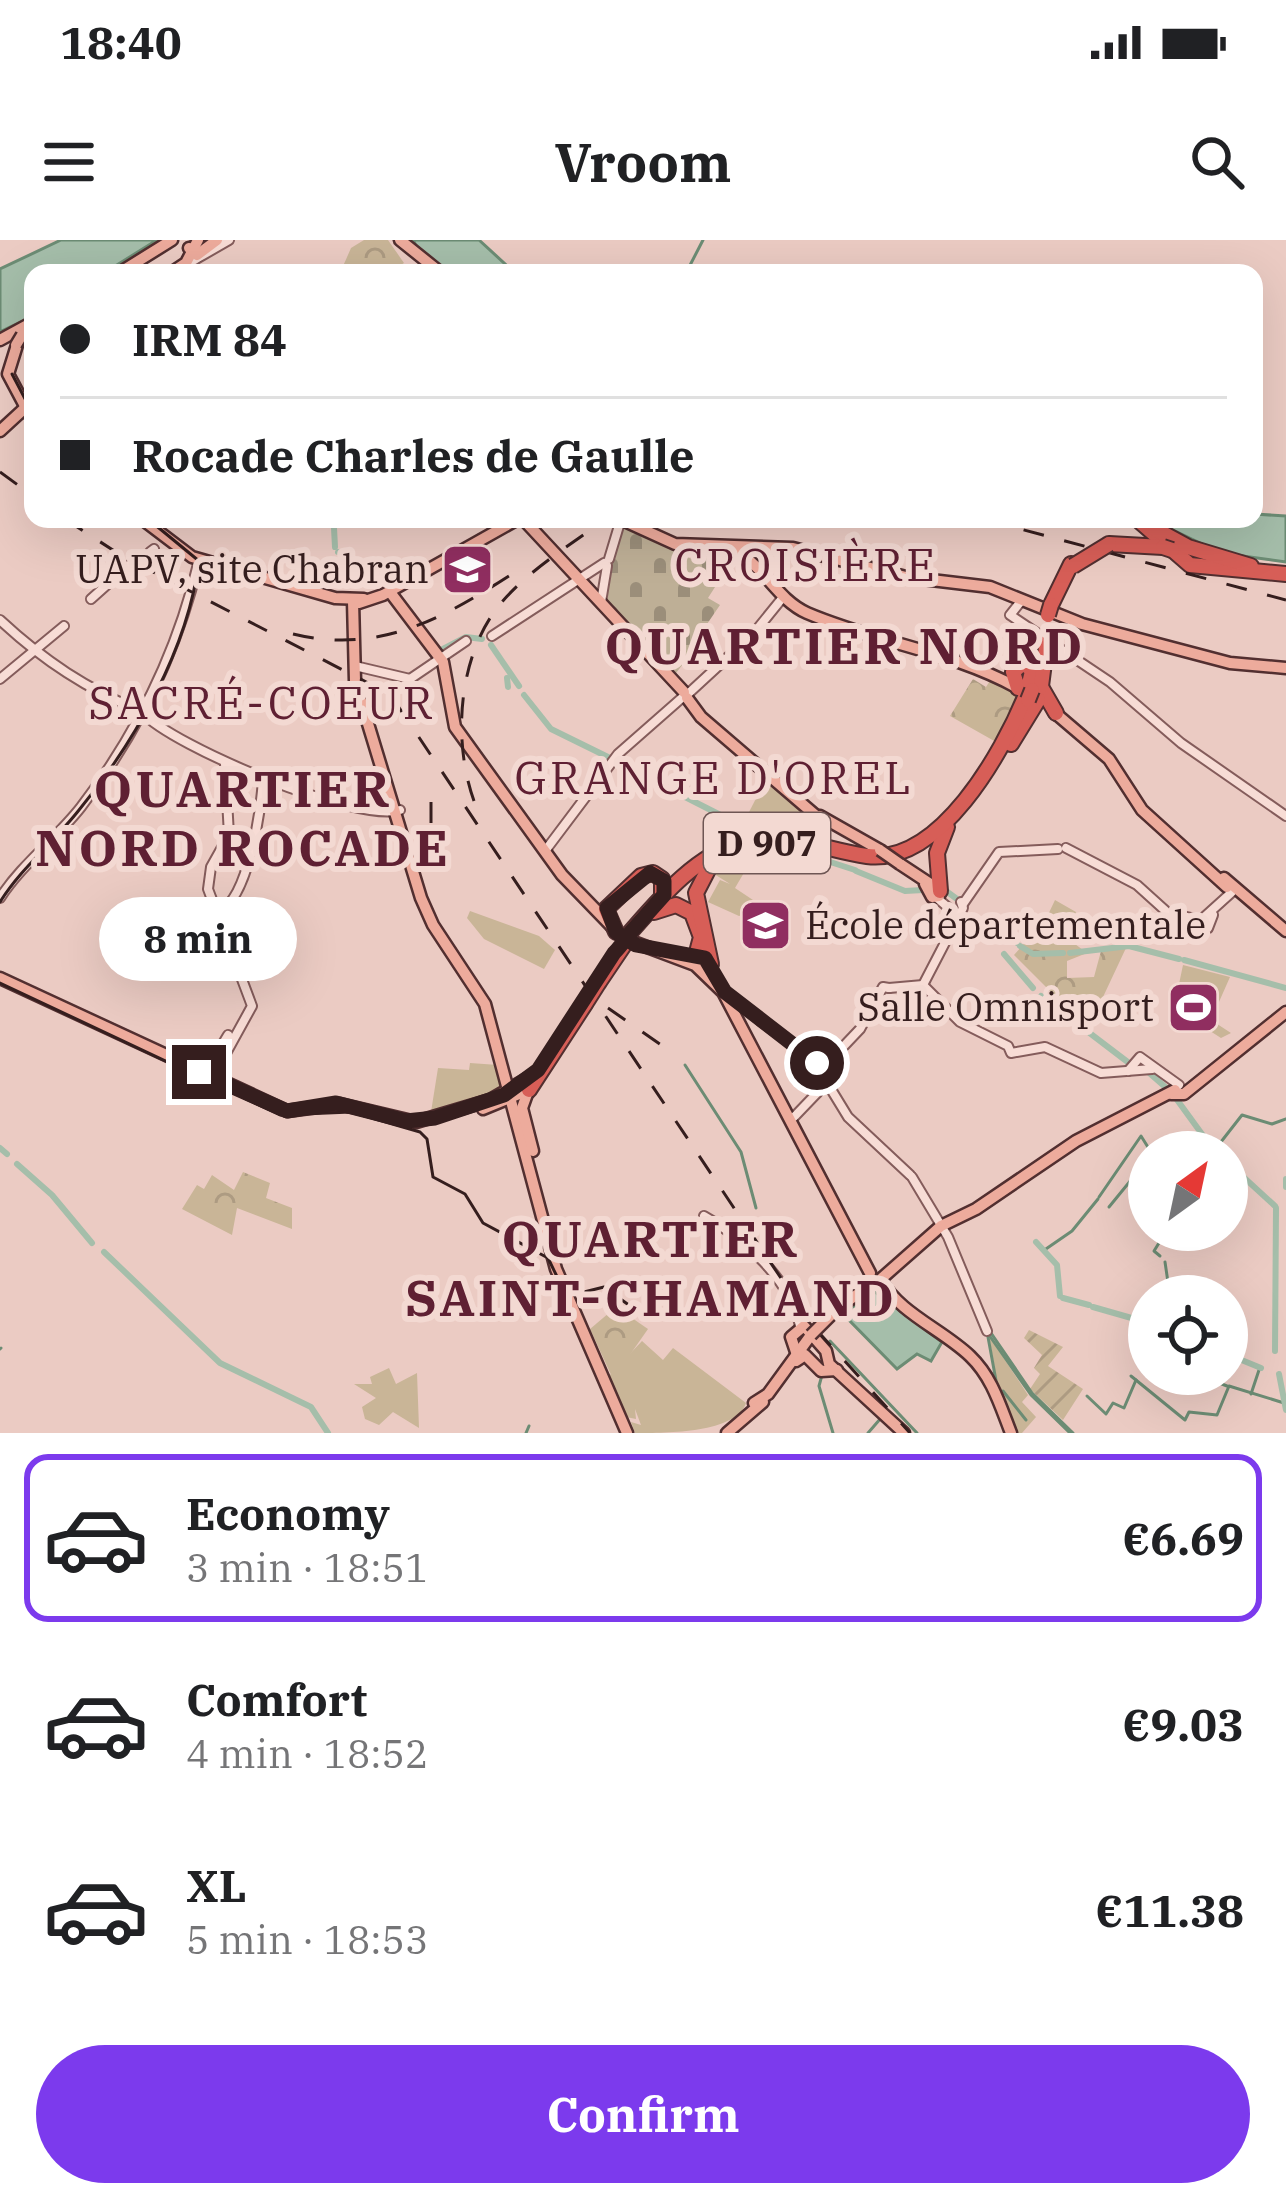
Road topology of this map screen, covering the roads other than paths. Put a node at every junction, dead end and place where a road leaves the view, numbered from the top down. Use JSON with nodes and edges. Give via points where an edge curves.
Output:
{"nodes":[{"id":1,"x":172,"y":240,"type":"edge"},
{"id":2,"x":229,"y":240,"type":"edge"},
{"id":3,"x":403,"y":240,"type":"edge"},
{"id":4,"x":193,"y":244,"type":"edge"},
{"id":5,"x":216,"y":244,"type":"edge"},
{"id":6,"x":133,"y":264,"type":"edge"},
{"id":7,"x":185,"y":264,"type":"edge"},
{"id":8,"x":432,"y":264,"type":"edge"},
{"id":9,"x":24,"y":337,"type":"edge"},
{"id":10,"x":0,"y":343,"type":"edge"},
{"id":11,"x":2,"y":369,"type":"edge"},
{"id":12,"x":23,"y":409,"type":"joint"},
{"id":13,"x":0,"y":431,"type":"edge"},
{"id":14,"x":147,"y":528,"type":"edge"},
{"id":15,"x":502,"y":528,"type":"edge"},
{"id":16,"x":526,"y":528,"type":"edge"},
{"id":17,"x":618,"y":528,"type":"edge"},
{"id":18,"x":639,"y":528,"type":"edge"},
{"id":19,"x":1148,"y":528,"type":"edge"},
{"id":20,"x":1157,"y":528,"type":"edge"},
{"id":21,"x":1165,"y":546,"type":"junction"},
{"id":22,"x":738,"y":549,"type":"junction"},
{"id":23,"x":199,"y":560,"type":"junction"},
{"id":24,"x":1223,"y":560,"type":"junction"},
{"id":25,"x":606,"y":563,"type":"junction"},
{"id":26,"x":128,"y":568,"type":"tunnel mouth"},
{"id":27,"x":1286,"y":572,"type":"edge"},
{"id":28,"x":575,"y":580,"type":"junction"},
{"id":29,"x":392,"y":591,"type":"junction"},
{"id":30,"x":784,"y":596,"type":"junction"},
{"id":31,"x":92,"y":599,"type":"dead end"},
{"id":32,"x":1022,"y":600,"type":"junction"},
{"id":33,"x":356,"y":604,"type":"junction"},
{"id":34,"x":600,"y":604,"type":"junction"},
{"id":35,"x":0,"y":620,"type":"edge"},
{"id":36,"x":1047,"y":625,"type":"junction"},
{"id":37,"x":64,"y":626,"type":"dead end"},
{"id":38,"x":492,"y":636,"type":"dead end"},
{"id":39,"x":466,"y":641,"type":"dead end"},
{"id":40,"x":33,"y":651,"type":"junction"},
{"id":41,"x":441,"y":658,"type":"junction"},
{"id":42,"x":1286,"y":668,"type":"edge"},
{"id":43,"x":355,"y":669,"type":"junction"},
{"id":44,"x":0,"y":679,"type":"edge"},
{"id":45,"x":1024,"y":690,"type":"junction"},
{"id":46,"x":686,"y":695,"type":"junction"},
{"id":47,"x":142,"y":712,"type":"junction"},
{"id":48,"x":1056,"y":713,"type":"joint"},
{"id":49,"x":225,"y":764,"type":"junction"},
{"id":50,"x":263,"y":777,"type":"junction"},
{"id":51,"x":977,"y":783,"type":"junction"},
{"id":52,"x":396,"y":812,"type":"junction"},
{"id":53,"x":956,"y":815,"type":"junction"},
{"id":54,"x":1286,"y":816,"type":"edge"},
{"id":55,"x":816,"y":817,"type":"junction"},
{"id":56,"x":779,"y":838,"type":"junction"},
{"id":57,"x":547,"y":850,"type":"junction"},
{"id":58,"x":734,"y":850,"type":"junction"},
{"id":59,"x":838,"y":850,"type":"junction"},
{"id":60,"x":888,"y":858,"type":"junction"},
{"id":61,"x":704,"y":861,"type":"junction"},
{"id":62,"x":935,"y":891,"type":"junction"},
{"id":63,"x":1230,"y":891,"type":"junction"},
{"id":64,"x":0,"y":898,"type":"edge"},
{"id":65,"x":959,"y":907,"type":"junction"},
{"id":66,"x":655,"y":909,"type":"junction"},
{"id":67,"x":602,"y":910,"type":"junction"},
{"id":68,"x":220,"y":912,"type":"junction"},
{"id":69,"x":1286,"y":931,"type":"edge"},
{"id":70,"x":627,"y":939,"type":"junction"},
{"id":71,"x":699,"y":960,"type":"junction"},
{"id":72,"x":0,"y":980,"type":"edge"},
{"id":73,"x":923,"y":982,"type":"junction"},
{"id":74,"x":932,"y":995,"type":"junction"},
{"id":75,"x":729,"y":997,"type":"junction"},
{"id":76,"x":1286,"y":1012,"type":"edge"},
{"id":77,"x":505,"y":1069,"type":"junction"},
{"id":78,"x":826,"y":1073,"type":"junction"},
{"id":79,"x":208,"y":1075,"type":"junction"},
{"id":80,"x":1179,"y":1089,"type":"junction"},
{"id":81,"x":516,"y":1092,"type":"junction"},
{"id":82,"x":299,"y":1108,"type":"dead end"},
{"id":83,"x":282,"y":1110,"type":"junction"},
{"id":84,"x":388,"y":1116,"type":"junction"},
{"id":85,"x":410,"y":1119,"type":"dead end"},
{"id":86,"x":792,"y":1119,"type":"junction"},
{"id":87,"x":534,"y":1157,"type":"junction"},
{"id":88,"x":704,"y":1216,"type":"dead end"},
{"id":89,"x":940,"y":1227,"type":"junction"},
{"id":90,"x":877,"y":1277,"type":"junction"},
{"id":91,"x":800,"y":1326,"type":"junction"},
{"id":92,"x":987,"y":1331,"type":"dead end"},
{"id":93,"x":807,"y":1340,"type":"junction"},
{"id":94,"x":794,"y":1354,"type":"junction"},
{"id":95,"x":824,"y":1361,"type":"junction"},
{"id":96,"x":629,"y":1433,"type":"edge"},
{"id":97,"x":727,"y":1433,"type":"edge"},
{"id":98,"x":904,"y":1433,"type":"edge"},
{"id":99,"x":1011,"y":1433,"type":"edge"}],
"edges":[{"from":1,"to":6,"type":"main road"},
{"from":2,"to":5,"type":"street"},
{"from":3,"to":8,"type":"main road"},
{"from":4,"to":5,"type":"main road","via":[[196,255]]},
{"from":5,"to":7,"type":"street"},
{"from":9,"to":11,"type":"main road"},
{"from":10,"to":11,"type":"main road","via":[[7,353]]},
{"from":11,"to":12,"type":"main road"},
{"from":12,"to":13,"type":"main road"},
{"from":14,"to":23,"type":"main road","via":[[157,548]]},
{"from":15,"to":29,"type":"main road"},
{"from":16,"to":28,"type":"main road"},
{"from":17,"to":25,"type":"street"},
{"from":18,"to":22,"type":"main road","via":[[671,544]]},
{"from":19,"to":27,"type":"highway","via":[[1190,565]]},
{"from":20,"to":24,"type":"highway"},
{"from":21,"to":24,"type":"highway","number":"D 907"},
{"from":21,"to":27,"type":"highway","number":"D 907","via":[[1229,567]]},
{"from":21,"to":36,"type":"highway","number":"D 907","bridge":true,"via":[[1107,543],[1072,565]]},
{"from":22,"to":30,"type":"main road"},
{"from":22,"to":32,"type":"main road","via":[[793,548],[912,579],[990,586]]},
{"from":23,"to":33,"type":"main road"},
{"from":23,"to":33,"type":"main road"},
{"from":23,"to":47,"type":"street","via":[[179,637]]},
{"from":24,"to":27,"type":"highway","number":"D 907"},
{"from":25,"to":28,"type":"street"},
{"from":25,"to":34,"type":"street"},
{"from":26,"to":31,"type":"street"},
{"from":28,"to":34,"type":"main road"},
{"from":28,"to":38,"type":"street"},
{"from":29,"to":33,"type":"main road"},
{"from":29,"to":41,"type":"main road"},
{"from":30,"to":45,"type":"main road","via":[[806,612],[976,664]]},
{"from":30,"to":46,"type":"street"},
{"from":32,"to":42,"type":"main road","via":[[1214,659]]},
{"from":32,"to":54,"type":"street","via":[[1010,615]]},
{"from":33,"to":43,"type":"main road"},
{"from":34,"to":46,"type":"main road"},
{"from":35,"to":40,"type":"street"},
{"from":36,"to":45,"type":"highway","number":"D 907"},
{"from":36,"to":45,"type":"highway","number":"D 907","via":[[1016,662]]},
{"from":37,"to":40,"type":"street"},
{"from":39,"to":41,"type":"street"},
{"from":40,"to":44,"type":"street"},
{"from":40,"to":47,"type":"street","via":[[106,699]]},
{"from":41,"to":43,"type":"street","via":[[412,678]]},
{"from":41,"to":57,"type":"main road","via":[[462,735]]},
{"from":43,"to":52,"type":"main road"},
{"from":45,"to":48,"type":"highway"},
{"from":45,"to":51,"type":"highway","number":"D 907"},
{"from":46,"to":55,"type":"main road"},
{"from":46,"to":57,"type":"street","via":[[613,761]]},
{"from":47,"to":49,"type":"street"},
{"from":47,"to":64,"type":"street","via":[[81,806]]},
{"from":48,"to":63,"type":"main road","via":[[1109,759],[1142,810]]},
{"from":49,"to":50,"type":"street"},
{"from":49,"to":68,"type":"street","via":[[229,835],[208,883]]},
{"from":50,"to":52,"type":"street"},
{"from":50,"to":68,"type":"street","via":[[260,832]]},
{"from":51,"to":53,"type":"highway","number":"D 907"},
{"from":51,"to":59,"type":"highway","number":"D 907","via":[[912,849],[878,857]]},
{"from":52,"to":77,"type":"main road","via":[[427,914],[481,995]]},
{"from":53,"to":60,"type":"highway","number":"D 907","via":[[922,848]]},
{"from":53,"to":62,"type":"highway","via":[[938,847]]},
{"from":55,"to":56,"type":"highway","via":[[809,838]]},
{"from":55,"to":59,"type":"highway","via":[[815,840]]},
{"from":55,"to":60,"type":"main road"},
{"from":56,"to":59,"type":"highway","number":"D 907"},
{"from":56,"to":61,"type":"highway","number":"D 907","via":[[742,842]]},
{"from":57,"to":67,"type":"main road"},
{"from":58,"to":60,"type":"highway","number":"D 907","via":[[785,842]]},
{"from":58,"to":66,"type":"highway","number":"D 907"},
{"from":58,"to":71,"type":"highway","via":[[708,866],[697,887]]},
{"from":60,"to":62,"type":"main road"},
{"from":60,"to":62,"type":"highway","via":[[927,857]]},
{"from":61,"to":66,"type":"highway","number":"D 907"},
{"from":61,"to":67,"type":"highway","via":[[679,877],[641,874]]},
{"from":62,"to":65,"type":"street"},
{"from":63,"to":65,"type":"street","via":[[1201,921],[1168,913],[1137,885],[1061,849],[998,852]]},
{"from":63,"to":69,"type":"main road"},
{"from":65,"to":73,"type":"street"},
{"from":66,"to":67,"type":"highway","via":[[665,885],[650,873]]},
{"from":66,"to":70,"type":"highway","number":"D 907"},
{"from":66,"to":71,"type":"highway","via":[[690,911],[700,929]]},
{"from":67,"to":70,"type":"highway"},
{"from":68,"to":79,"type":"street","via":[[250,1003]]},
{"from":70,"to":71,"type":"main road"},
{"from":70,"to":81,"type":"highway","number":"D 907","bridge":true},
{"from":71,"to":75,"type":"main road"},
{"from":72,"to":79,"type":"main road"},
{"from":73,"to":74,"type":"street"},
{"from":73,"to":74,"type":"street"},
{"from":73,"to":78,"type":"street","via":[[886,990]]},
{"from":74,"to":80,"type":"street","via":[[955,1019],[1013,1047],[1047,1047],[1101,1072],[1142,1068]]},
{"from":75,"to":78,"type":"street"},
{"from":75,"to":86,"type":"main road"},
{"from":76,"to":80,"type":"main road"},
{"from":77,"to":81,"type":"main road"},
{"from":77,"to":81,"type":"main road"},
{"from":78,"to":86,"type":"street"},
{"from":78,"to":89,"type":"street","via":[[860,1131],[911,1176]]},
{"from":79,"to":81,"type":"main road","via":[[290,1114],[341,1107],[416,1125],[503,1106]]},
{"from":79,"to":83,"type":"main road"},
{"from":80,"to":89,"type":"main road","via":[[1076,1141]]},
{"from":81,"to":84,"type":"main road","via":[[418,1122]]},
{"from":81,"to":87,"type":"main road"},
{"from":81,"to":87,"type":"main road"},
{"from":81,"to":96,"type":"main road","via":[[556,1269]]},
{"from":82,"to":83,"type":"main road"},
{"from":83,"to":84,"type":"main road","via":[[348,1104]]},
{"from":84,"to":85,"type":"main road"},
{"from":86,"to":90,"type":"main road"},
{"from":87,"to":96,"type":"main road","via":[[561,1269]]},
{"from":88,"to":91,"type":"street","via":[[767,1267]]},
{"from":89,"to":90,"type":"main road"},
{"from":89,"to":92,"type":"street"},
{"from":90,"to":93,"type":"main road","bridge":true},
{"from":90,"to":99,"type":"main road","via":[[983,1371]]},
{"from":91,"to":94,"type":"main road","via":[[791,1336]]},
{"from":91,"to":95,"type":"main road"},
{"from":93,"to":94,"type":"main road"},
{"from":93,"to":95,"type":"main road","via":[[807,1354]]},
{"from":94,"to":95,"type":"main road"},
{"from":94,"to":97,"type":"main road"},
{"from":95,"to":98,"type":"main road"}]}
